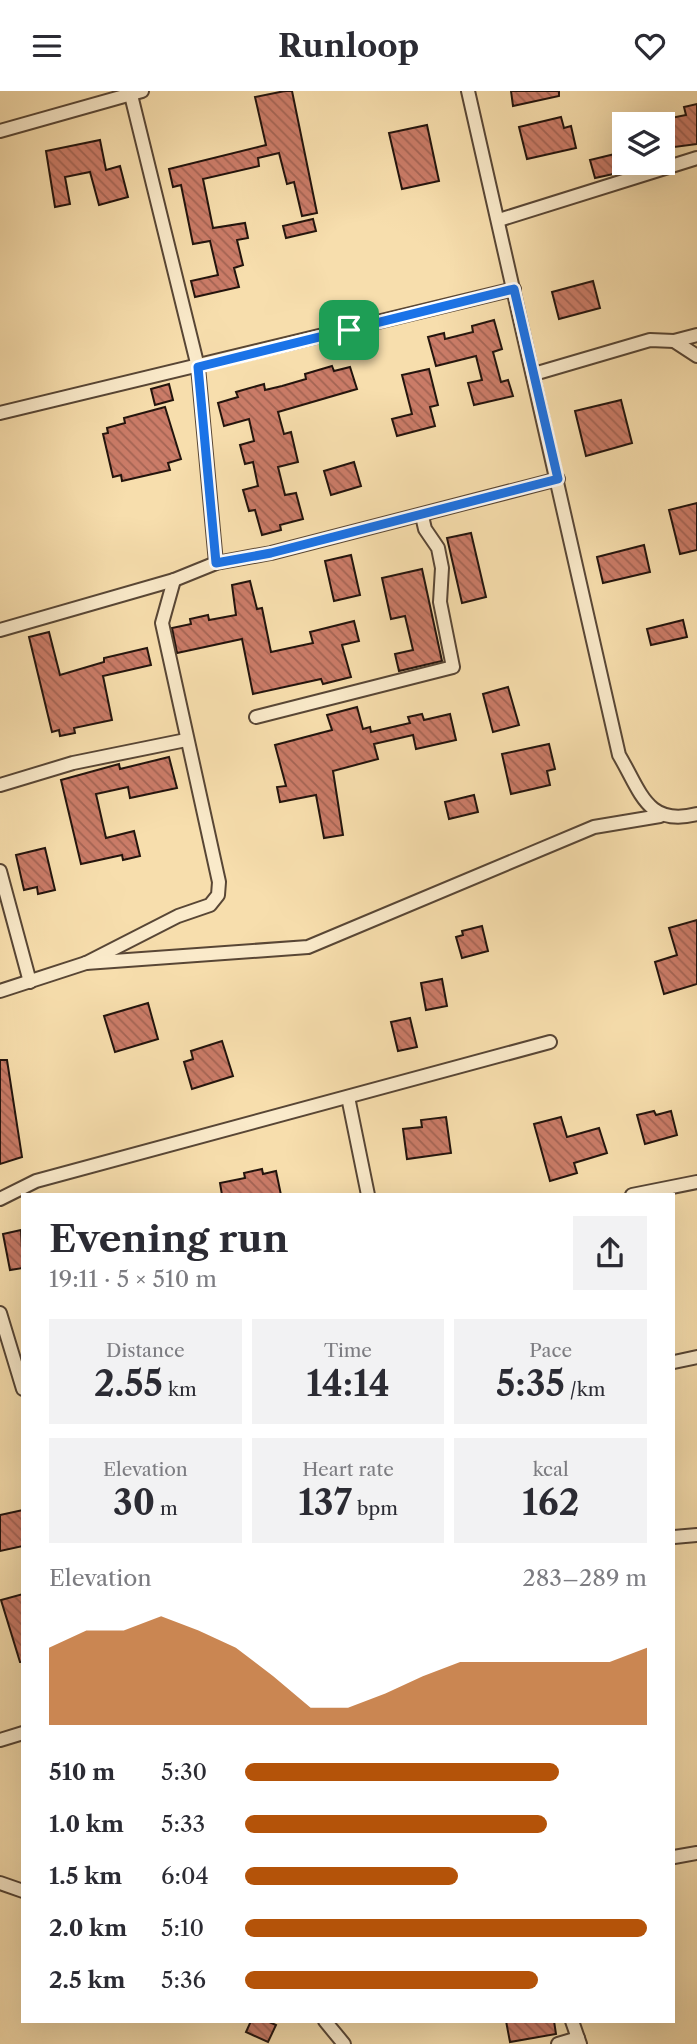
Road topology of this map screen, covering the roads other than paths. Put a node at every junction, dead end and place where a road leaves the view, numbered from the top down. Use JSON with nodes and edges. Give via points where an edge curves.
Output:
{"nodes":[{"id":1,"x":468,"y":91,"type":"edge"},
{"id":2,"x":134,"y":92,"type":"edge"},
{"id":3,"x":0,"y":131,"type":"edge"},
{"id":4,"x":697,"y":159,"type":"edge"},
{"id":5,"x":499,"y":220,"type":"junction"},
{"id":6,"x":514,"y":289,"type":"junction"},
{"id":7,"x":697,"y":335,"type":"edge"},
{"id":8,"x":674,"y":341,"type":"junction"},
{"id":9,"x":697,"y":356,"type":"edge"},
{"id":10,"x":198,"y":367,"type":"junction"},
{"id":11,"x":534,"y":374,"type":"junction"},
{"id":12,"x":0,"y":413,"type":"edge"},
{"id":13,"x":558,"y":479,"type":"junction"},
{"id":14,"x":422,"y":516,"type":"junction"},
{"id":15,"x":216,"y":563,"type":"junction"},
{"id":16,"x":174,"y":580,"type":"junction"},
{"id":17,"x":0,"y":630,"type":"edge"},
{"id":18,"x":256,"y":717,"type":"dead end"},
{"id":19,"x":186,"y":740,"type":"junction"},
{"id":20,"x":0,"y":785,"type":"edge"},
{"id":21,"x":697,"y":814,"type":"edge"},
{"id":22,"x":660,"y":816,"type":"junction"},
{"id":23,"x":0,"y":871,"type":"edge"},
{"id":24,"x":86,"y":964,"type":"junction"},
{"id":25,"x":30,"y":982,"type":"junction"},
{"id":26,"x":0,"y":991,"type":"edge"},
{"id":27,"x":550,"y":1042,"type":"dead end"},
{"id":28,"x":348,"y":1097,"type":"junction"},
{"id":29,"x":697,"y":1182,"type":"edge"},
{"id":30,"x":368,"y":1193,"type":"edge"},
{"id":31,"x":642,"y":1193,"type":"edge"},
{"id":32,"x":0,"y":1199,"type":"edge"},
{"id":33,"x":0,"y":1313,"type":"edge"},
{"id":34,"x":697,"y":1357,"type":"edge"},
{"id":35,"x":675,"y":1362,"type":"edge"},
{"id":36,"x":21,"y":1382,"type":"edge"},
{"id":37,"x":697,"y":1535,"type":"edge"},
{"id":38,"x":675,"y":1537,"type":"edge"},
{"id":39,"x":21,"y":1734,"type":"edge"},
{"id":40,"x":0,"y":1740,"type":"edge"},
{"id":41,"x":697,"y":1853,"type":"edge"},
{"id":42,"x":675,"y":1857,"type":"edge"},
{"id":43,"x":0,"y":1882,"type":"edge"},
{"id":44,"x":21,"y":1890,"type":"edge"},
{"id":45,"x":327,"y":2023,"type":"edge"},
{"id":46,"x":573,"y":2023,"type":"edge"},
{"id":47,"x":579,"y":2041,"type":"edge"},
{"id":48,"x":344,"y":2044,"type":"edge"},
{"id":49,"x":558,"y":2044,"type":"edge"}],
"edges":[{"from":1,"to":5,"type":"street"},
{"from":2,"to":3,"type":"street"},
{"from":2,"to":10,"type":"street"},
{"from":4,"to":5,"type":"street"},
{"from":5,"to":6,"type":"street"},
{"from":6,"to":10,"type":"street"},
{"from":6,"to":11,"type":"street"},
{"from":7,"to":8,"type":"street"},
{"from":8,"to":9,"type":"street"},
{"from":8,"to":11,"type":"street","via":[[650,340]]},
{"from":10,"to":12,"type":"street"},
{"from":10,"to":15,"type":"street"},
{"from":11,"to":13,"type":"street"},
{"from":13,"to":14,"type":"street"},
{"from":13,"to":22,"type":"street","via":[[620,755],[649,806]]},
{"from":14,"to":15,"type":"street"},
{"from":14,"to":18,"type":"street","via":[[438,548],[440,602],[453,667]]},
{"from":15,"to":16,"type":"street"},
{"from":16,"to":17,"type":"street"},
{"from":16,"to":19,"type":"street","via":[[162,623]]},
{"from":19,"to":20,"type":"street","via":[[73,763]]},
{"from":19,"to":24,"type":"street","via":[[218,895],[210,905],[178,916]]},
{"from":21,"to":22,"type":"street","via":[[678,819]]},
{"from":22,"to":24,"type":"street","via":[[594,827],[308,947]]},
{"from":23,"to":25,"type":"street"},
{"from":24,"to":25,"type":"street"},
{"from":25,"to":26,"type":"street"},
{"from":27,"to":28,"type":"street"},
{"from":28,"to":30,"type":"street"},
{"from":28,"to":32,"type":"street","via":[[36,1181]]},
{"from":29,"to":31,"type":"street"},
{"from":33,"to":36,"type":"street"},
{"from":34,"to":35,"type":"street"},
{"from":37,"to":38,"type":"street"},
{"from":39,"to":40,"type":"street"},
{"from":41,"to":42,"type":"street"},
{"from":43,"to":44,"type":"street"},
{"from":45,"to":48,"type":"street"},
{"from":46,"to":47,"type":"street"},
{"from":47,"to":49,"type":"street"}]}
